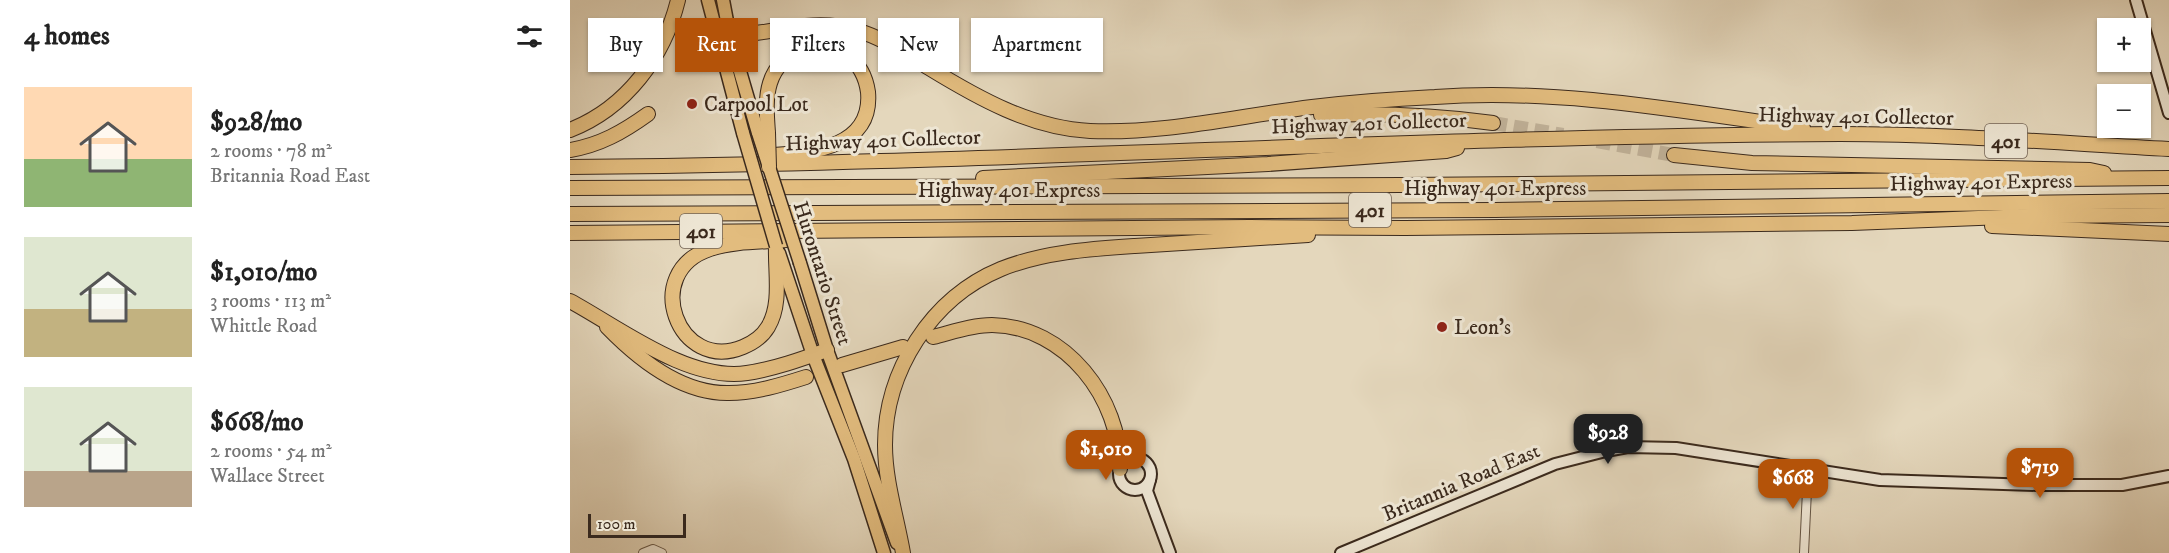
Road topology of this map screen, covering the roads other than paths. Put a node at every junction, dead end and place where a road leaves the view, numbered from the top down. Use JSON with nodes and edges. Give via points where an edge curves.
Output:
{"nodes":[{"id":1,"x":678,"y":0,"type":"edge"},
{"id":2,"x":708,"y":0,"type":"edge"},
{"id":3,"x":723,"y":0,"type":"edge"},
{"id":4,"x":2136,"y":0,"type":"edge"},
{"id":5,"x":716,"y":18,"type":"edge"},
{"id":6,"x":723,"y":18,"type":"edge"},
{"id":7,"x":758,"y":31,"type":"edge"},
{"id":8,"x":730,"y":72,"type":"edge"},
{"id":9,"x":738,"y":72,"type":"edge"},
{"id":10,"x":2169,"y":113,"type":"edge"},
{"id":11,"x":648,"y":114,"type":"dead end"},
{"id":12,"x":1247,"y":117,"type":"junction"},
{"id":13,"x":1493,"y":123,"type":"tunnel mouth"},
{"id":14,"x":570,"y":130,"type":"edge"},
{"id":15,"x":763,"y":133,"type":"junction"},
{"id":16,"x":1844,"y":134,"type":"junction"},
{"id":17,"x":1479,"y":141,"type":"junction"},
{"id":18,"x":2169,"y":148,"type":"edge"},
{"id":19,"x":570,"y":150,"type":"edge"},
{"id":20,"x":1674,"y":155,"type":"tunnel mouth"},
{"id":21,"x":674,"y":166,"type":"junction"},
{"id":22,"x":570,"y":167,"type":"edge"},
{"id":23,"x":769,"y":167,"type":"joint"},
{"id":24,"x":2135,"y":178,"type":"junction"},
{"id":25,"x":2169,"y":178,"type":"edge"},
{"id":26,"x":829,"y":187,"type":"junction"},
{"id":27,"x":570,"y":188,"type":"edge"},
{"id":28,"x":2169,"y":201,"type":"edge"},
{"id":29,"x":570,"y":214,"type":"edge"},
{"id":30,"x":2169,"y":215,"type":"edge"},
{"id":31,"x":1891,"y":222,"type":"junction"},
{"id":32,"x":1405,"y":228,"type":"junction"},
{"id":33,"x":832,"y":230,"type":"junction"},
{"id":34,"x":570,"y":233,"type":"edge"},
{"id":35,"x":2169,"y":234,"type":"edge"},
{"id":36,"x":776,"y":246,"type":"joint"},
{"id":37,"x":779,"y":264,"type":"junction"},
{"id":38,"x":570,"y":301,"type":"edge"},
{"id":39,"x":595,"y":315,"type":"junction"},
{"id":40,"x":933,"y":337,"type":"dead end"},
{"id":41,"x":903,"y":347,"type":"dead end"},
{"id":42,"x":827,"y":350,"type":"junction"},
{"id":43,"x":813,"y":355,"type":"junction"},
{"id":44,"x":842,"y":365,"type":"dead end"},
{"id":45,"x":806,"y":377,"type":"dead end"},
{"id":46,"x":1120,"y":469,"type":"junction"},
{"id":47,"x":1808,"y":470,"type":"junction"},
{"id":48,"x":2169,"y":476,"type":"edge"},
{"id":49,"x":1150,"y":480,"type":"junction"},
{"id":50,"x":1130,"y":489,"type":"junction"},
{"id":51,"x":1158,"y":525,"type":"junction"},
{"id":52,"x":643,"y":553,"type":"edge"},
{"id":53,"x":662,"y":553,"type":"edge"},
{"id":54,"x":884,"y":553,"type":"edge"},
{"id":55,"x":902,"y":553,"type":"edge"},
{"id":56,"x":1170,"y":553,"type":"edge"},
{"id":57,"x":1341,"y":553,"type":"edge"},
{"id":58,"x":1804,"y":553,"type":"edge"}],
"edges":[{"from":1,"to":14,"type":"highway","via":[[663,44],[645,72],[608,109]]},
{"from":2,"to":5,"type":"main road","name":"Hurontario Street"},
{"from":3,"to":6,"type":"main road","name":"Hurontario Street"},
{"from":4,"to":10,"type":"main road"},
{"from":7,"to":12,"type":"highway","via":[[800,25],[854,29],[878,38],[970,94],[1014,114],[1068,129],[1119,131]]},
{"from":8,"to":36,"type":"main road","name":"Hurontario Street","bridge":true,"via":[[743,133]]},
{"from":9,"to":15,"type":"main road","name":"Hurontario Street"},
{"from":11,"to":19,"type":"highway","via":[[613,138]]},
{"from":12,"to":13,"type":"highway","via":[[1389,113]]},
{"from":12,"to":16,"type":"highway","via":[[1438,96],[1511,96],[1596,100]]},
{"from":15,"to":21,"type":"highway","via":[[769,83],[784,60],[795,52],[825,47],[848,56],[857,65],[866,82],[867,109],[854,134],[839,144],[808,152]]},
{"from":15,"to":23,"type":"highway","bridge":true},
{"from":16,"to":17,"type":"highway","name":"Highway 401 Collector","number":"401"},
{"from":16,"to":18,"type":"highway","name":"Highway 401 Collector","number":"401"},
{"from":17,"to":21,"type":"highway","name":"Highway 401 Collector","number":"401"},
{"from":17,"to":26,"type":"highway","via":[[1446,151],[1279,163]]},
{"from":20,"to":24,"type":"highway","via":[[1752,163],[2090,170]]},
{"from":21,"to":22,"type":"highway","name":"Highway 401 Collector","number":"401"},
{"from":23,"to":42,"type":"main road","name":"Hurontario Street","bridge":true},
{"from":24,"to":25,"type":"highway","name":"Highway 401 Express","number":"401"},
{"from":24,"to":26,"type":"highway","name":"Highway 401 Express","number":"401"},
{"from":26,"to":27,"type":"highway","name":"Highway 401 Express","number":"401"},
{"from":28,"to":29,"type":"highway","name":"Highway 401 Express","number":"401","via":[[1495,210]]},
{"from":30,"to":31,"type":"highway","number":"401"},
{"from":31,"to":32,"type":"highway","number":"401"},
{"from":31,"to":35,"type":"highway"},
{"from":32,"to":33,"type":"highway","number":"401"},
{"from":32,"to":55,"type":"highway","via":[[1060,253],[1015,264],[975,283],[940,311],[920,334],[891,395],[885,458]]},
{"from":33,"to":34,"type":"highway","number":"401"},
{"from":33,"to":37,"type":"highway","via":[[819,237],[711,248],[687,262],[678,273],[671,297],[682,331],[702,347],[713,350],[737,349],[755,340],[773,316]]},
{"from":36,"to":37,"type":"highway"},
{"from":37,"to":43,"type":"main road","name":"Hurontario Street"},
{"from":38,"to":39,"type":"highway"},
{"from":39,"to":43,"type":"highway","via":[[679,362],[726,374],[747,374]]},
{"from":39,"to":45,"type":"highway","via":[[644,359],[702,390],[740,393]]},
{"from":40,"to":46,"type":"highway","via":[[992,325],[1030,333],[1059,348],[1080,365],[1097,388],[1118,437]]},
{"from":41,"to":44,"type":"highway"},
{"from":42,"to":43,"type":"highway"},
{"from":42,"to":55,"type":"main road","name":"Hurontario Street"},
{"from":43,"to":54,"type":"main road","name":"Hurontario Street","via":[[854,459]]},
{"from":46,"to":49,"type":"main road","via":[[1130,459],[1141,459],[1151,470]]},
{"from":46,"to":50,"type":"main road","via":[[1120,480]]},
{"from":47,"to":48,"type":"main road","name":"Britannia Road East","via":[[1880,480],[2037,485],[2122,485]]},
{"from":47,"to":57,"type":"main road","name":"Britannia Road East","via":[[1676,448],[1650,446],[1606,451],[1536,471]]},
{"from":47,"to":58,"type":"street"},
{"from":49,"to":50,"type":"main road","via":[[1142,489]]},
{"from":49,"to":51,"type":"main road","via":[[1147,491]]},
{"from":50,"to":51,"type":"main road"},
{"from":51,"to":56,"type":"main road"},
{"from":52,"to":53,"type":"street","via":[[653,549]]}]}
